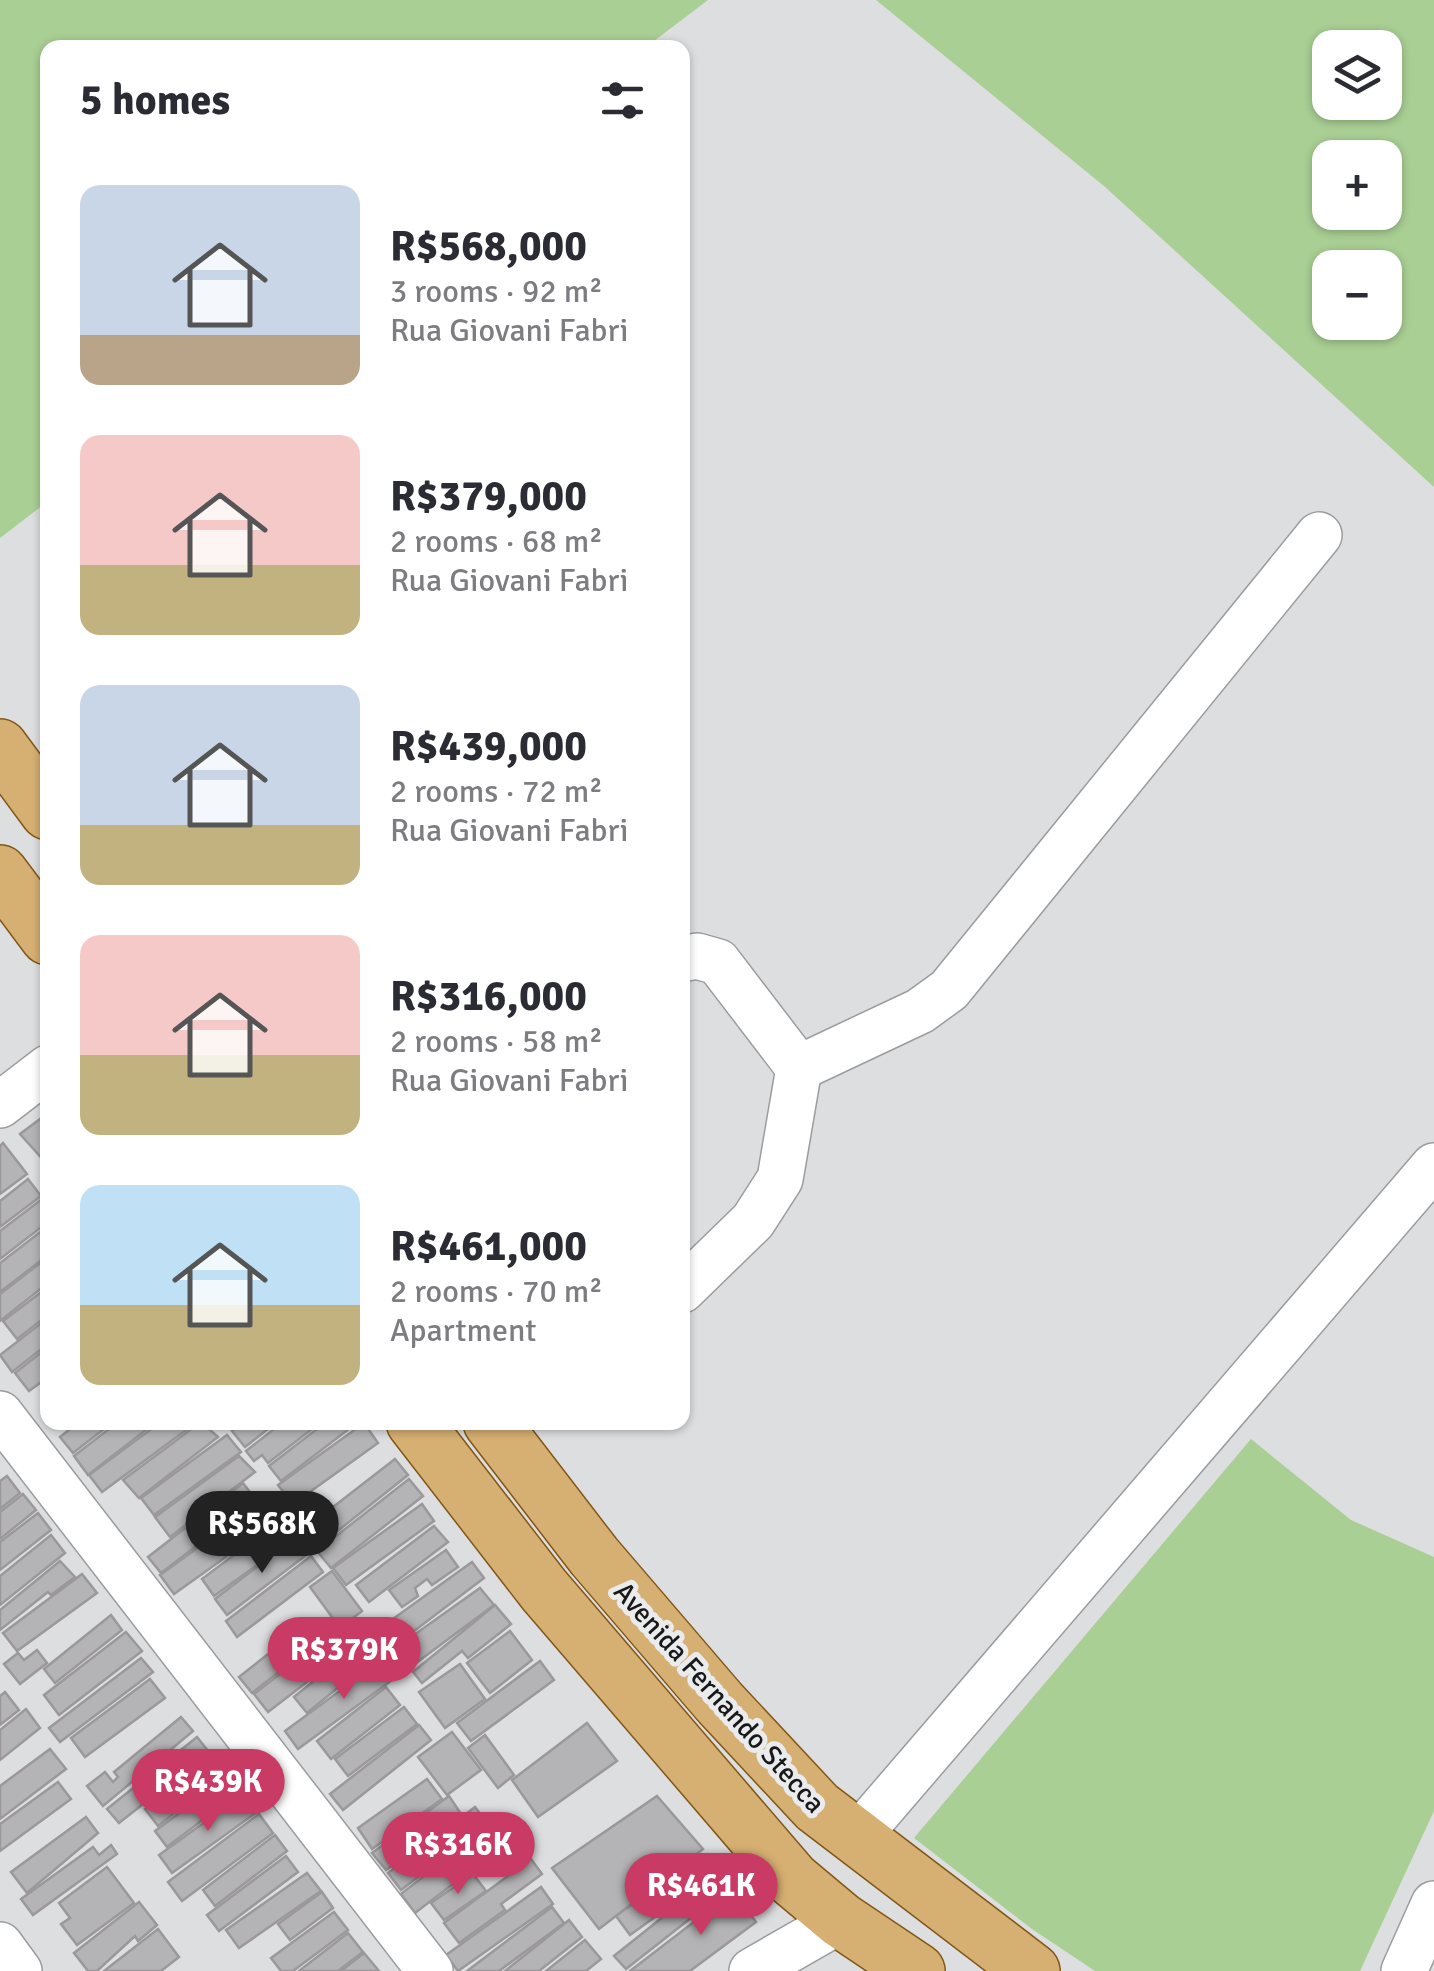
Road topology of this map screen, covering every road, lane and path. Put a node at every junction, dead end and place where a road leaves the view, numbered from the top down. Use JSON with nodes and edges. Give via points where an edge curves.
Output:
{"nodes":[{"id":1,"x":1319,"y":535,"type":"dead end"},
{"id":2,"x":0,"y":747,"type":"edge"},
{"id":3,"x":40,"y":801,"type":"edge"},
{"id":4,"x":0,"y":873,"type":"edge"},
{"id":5,"x":40,"y":926,"type":"edge"},
{"id":6,"x":690,"y":957,"type":"edge"},
{"id":7,"x":800,"y":1068,"type":"junction"},
{"id":8,"x":40,"y":1074,"type":"edge"},
{"id":9,"x":0,"y":1105,"type":"edge"},
{"id":10,"x":1434,"y":1166,"type":"edge"},
{"id":11,"x":690,"y":1282,"type":"edge"},
{"id":12,"x":0,"y":1414,"type":"edge"},
{"id":13,"x":420,"y":1430,"type":"edge"},
{"id":14,"x":511,"y":1430,"type":"edge"},
{"id":15,"x":836,"y":1822,"type":"junction"},
{"id":16,"x":1434,"y":1904,"type":"edge"},
{"id":17,"x":841,"y":1920,"type":"junction"},
{"id":18,"x":0,"y":1946,"type":"edge"},
{"id":19,"x":19,"y":1971,"type":"edge"},
{"id":20,"x":430,"y":1971,"type":"edge"},
{"id":21,"x":752,"y":1971,"type":"edge"},
{"id":22,"x":917,"y":1971,"type":"edge"},
{"id":23,"x":1032,"y":1971,"type":"edge"},
{"id":24,"x":1404,"y":1971,"type":"edge"}],
"edges":[{"from":1,"to":7,"type":"street","via":[[949,990],[920,1011]]},
{"from":2,"to":3,"type":"main road"},
{"from":4,"to":5,"type":"main road"},
{"from":6,"to":7,"type":"street","via":[[718,962]]},
{"from":7,"to":11,"type":"street","via":[[780,1179],[753,1221]]},
{"from":8,"to":9,"type":"street"},
{"from":10,"to":15,"type":"street"},
{"from":12,"to":20,"type":"street"},
{"from":13,"to":17,"type":"main road","via":[[544,1590],[792,1879]]},
{"from":14,"to":15,"type":"main road","name":"Avenida Fernando Stecca","via":[[594,1556],[720,1703]]},
{"from":15,"to":17,"type":"main road"},
{"from":15,"to":23,"type":"main road","name":"Avenida Fernando Stecca"},
{"from":16,"to":24,"type":"street"},
{"from":17,"to":21,"type":"street"},
{"from":17,"to":22,"type":"main road"},
{"from":18,"to":19,"type":"street"}]}
